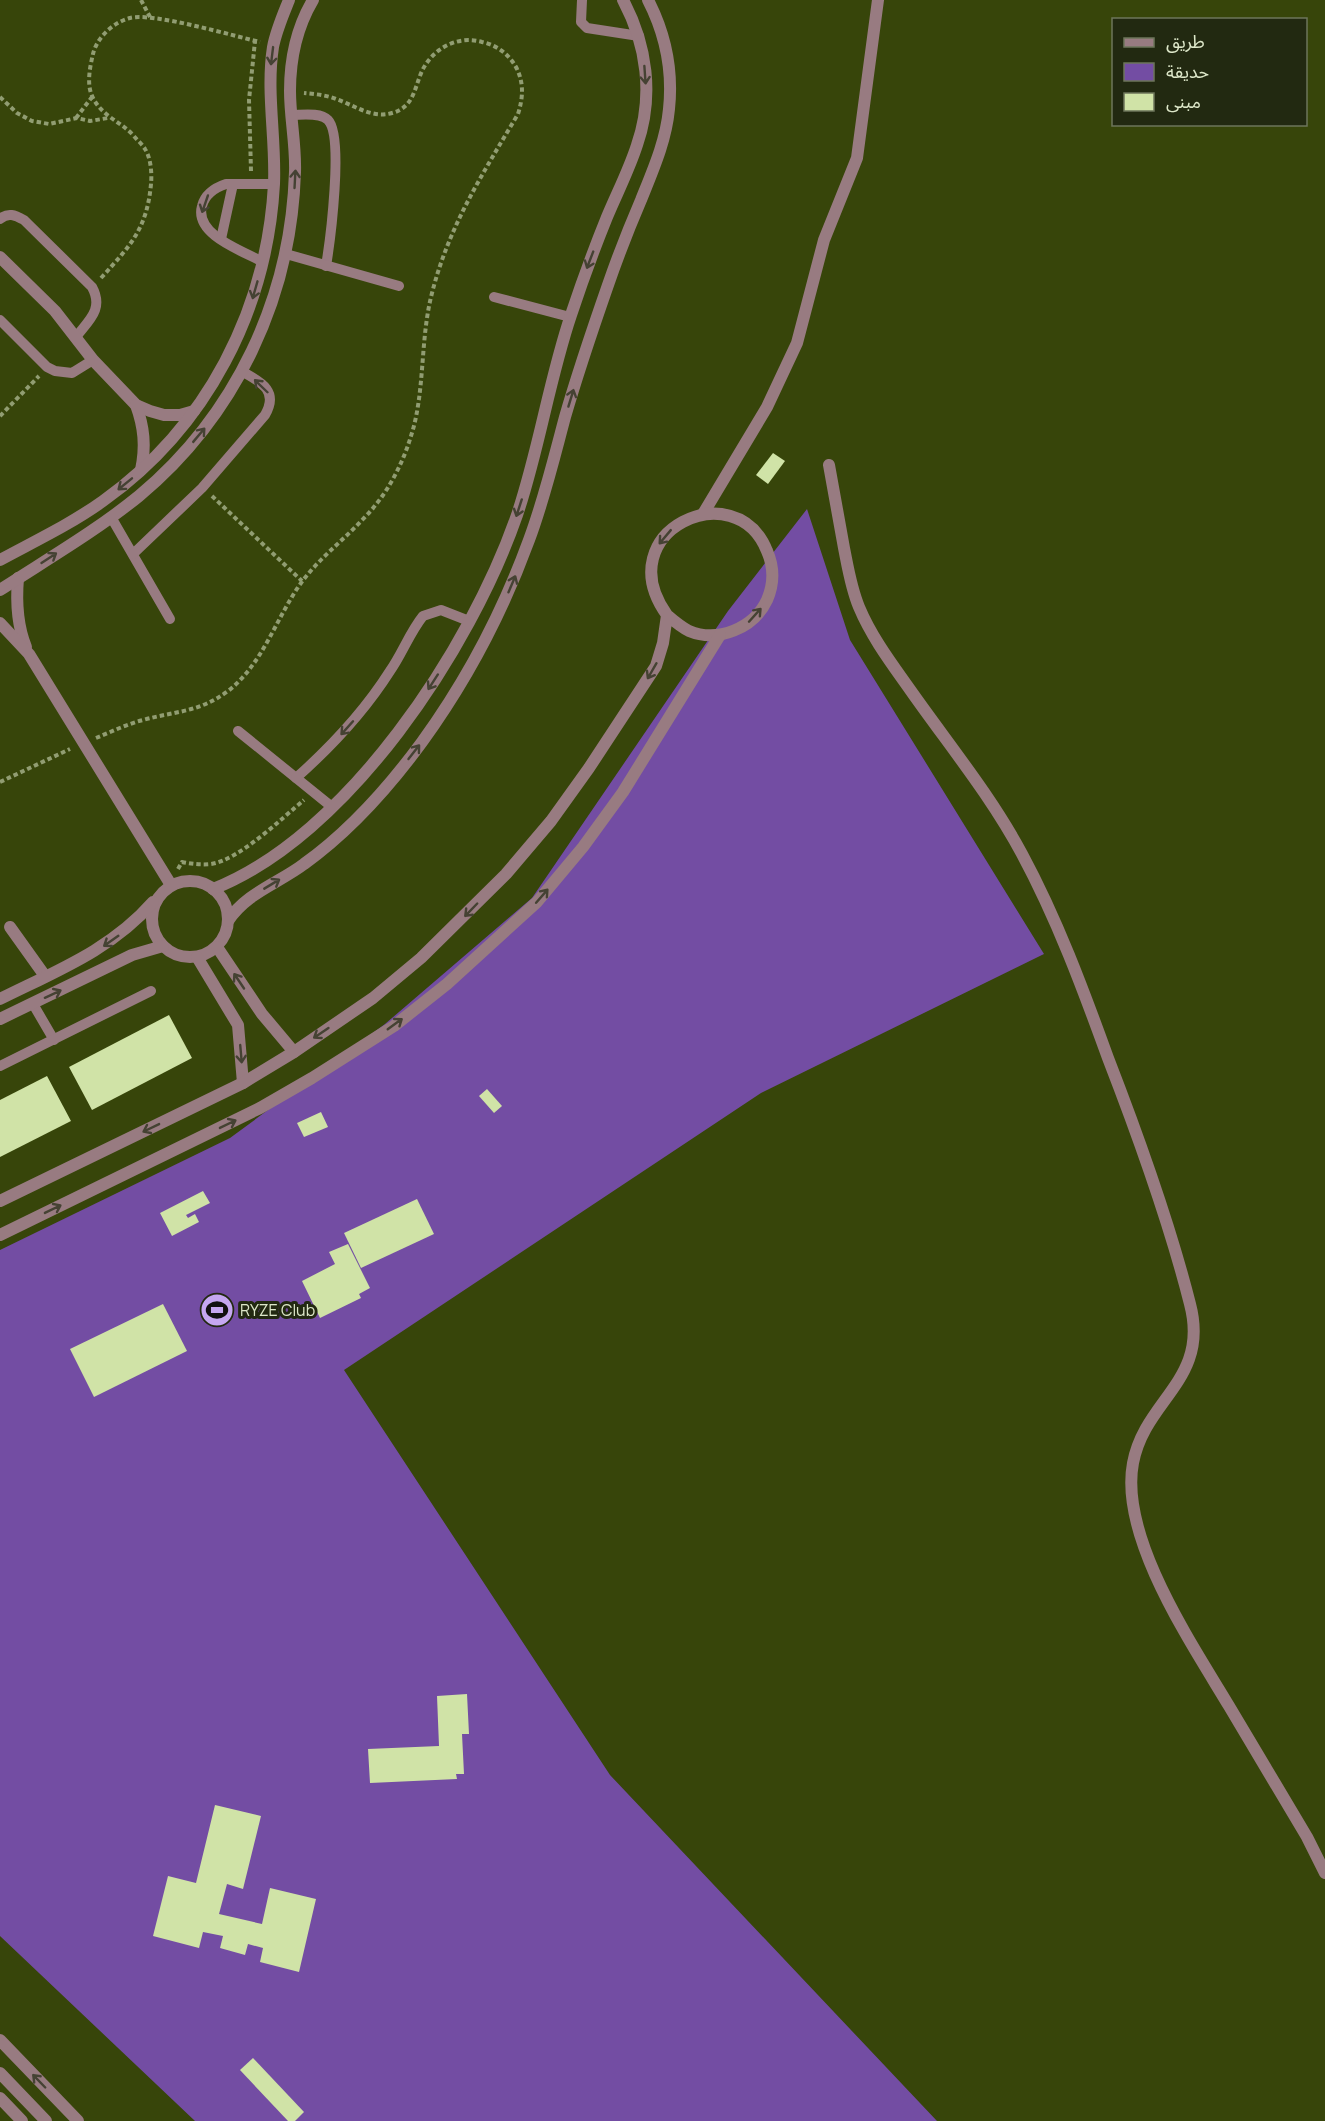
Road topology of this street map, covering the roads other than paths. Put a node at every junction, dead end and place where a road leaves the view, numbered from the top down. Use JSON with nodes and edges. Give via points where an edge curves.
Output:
{"nodes":[{"id":1,"x":289,"y":0,"type":"edge"},
{"id":2,"x":313,"y":0,"type":"edge"},
{"id":3,"x":582,"y":0,"type":"edge"},
{"id":4,"x":623,"y":0,"type":"edge"},
{"id":5,"x":648,"y":0,"type":"edge"},
{"id":6,"x":879,"y":0,"type":"edge"},
{"id":7,"x":639,"y":36,"type":"junction"},
{"id":8,"x":292,"y":115,"type":"junction"},
{"id":9,"x":233,"y":184,"type":"junction"},
{"id":10,"x":274,"y":184,"type":"junction"},
{"id":11,"x":272,"y":208,"type":"junction"},
{"id":12,"x":293,"y":210,"type":"junction"},
{"id":13,"x":0,"y":219,"type":"edge"},
{"id":14,"x":221,"y":239,"type":"junction"},
{"id":15,"x":286,"y":254,"type":"junction"},
{"id":16,"x":0,"y":256,"type":"edge"},
{"id":17,"x":264,"y":262,"type":"junction"},
{"id":18,"x":326,"y":266,"type":"junction"},
{"id":19,"x":399,"y":286,"type":"dead end"},
{"id":20,"x":494,"y":297,"type":"dead end"},
{"id":21,"x":570,"y":317,"type":"junction"},
{"id":22,"x":0,"y":320,"type":"edge"},
{"id":23,"x":76,"y":338,"type":"junction"},
{"id":24,"x":93,"y":360,"type":"junction"},
{"id":25,"x":243,"y":372,"type":"junction"},
{"id":26,"x":136,"y":405,"type":"junction"},
{"id":27,"x":194,"y":411,"type":"junction"},
{"id":28,"x":829,"y":465,"type":"dead end"},
{"id":29,"x":141,"y":470,"type":"junction"},
{"id":30,"x":526,"y":486,"type":"junction"},
{"id":31,"x":544,"y":492,"type":"junction"},
{"id":32,"x":703,"y":514,"type":"junction"},
{"id":33,"x":111,"y":517,"type":"junction"},
{"id":34,"x":133,"y":554,"type":"junction"},
{"id":35,"x":0,"y":560,"type":"edge"},
{"id":36,"x":18,"y":579,"type":"junction"},
{"id":37,"x":0,"y":590,"type":"edge"},
{"id":38,"x":667,"y":615,"type":"junction"},
{"id":39,"x":170,"y":619,"type":"dead end"},
{"id":40,"x":469,"y":621,"type":"junction"},
{"id":41,"x":0,"y":623,"type":"edge"},
{"id":42,"x":720,"y":634,"type":"junction"},
{"id":43,"x":29,"y":654,"type":"junction"},
{"id":44,"x":238,"y":731,"type":"dead end"},
{"id":45,"x":296,"y":778,"type":"junction"},
{"id":46,"x":332,"y":807,"type":"junction"},
{"id":47,"x":168,"y":881,"type":"junction"},
{"id":48,"x":213,"y":889,"type":"junction"},
{"id":49,"x":154,"y":902,"type":"junction"},
{"id":50,"x":228,"y":921,"type":"junction"},
{"id":51,"x":10,"y":927,"type":"dead end"},
{"id":52,"x":163,"y":946,"type":"junction"},
{"id":53,"x":217,"y":947,"type":"junction"},
{"id":54,"x":197,"y":957,"type":"junction"},
{"id":55,"x":45,"y":976,"type":"junction"},
{"id":56,"x":151,"y":991,"type":"dead end"},
{"id":57,"x":0,"y":999,"type":"edge"},
{"id":58,"x":33,"y":1004,"type":"junction"},
{"id":59,"x":0,"y":1019,"type":"edge"},
{"id":60,"x":54,"y":1040,"type":"junction"},
{"id":61,"x":294,"y":1052,"type":"junction"},
{"id":62,"x":0,"y":1066,"type":"edge"},
{"id":63,"x":243,"y":1083,"type":"junction"},
{"id":64,"x":0,"y":1201,"type":"edge"},
{"id":65,"x":0,"y":1235,"type":"edge"},
{"id":66,"x":1325,"y":1873,"type":"edge"},
{"id":67,"x":0,"y":2040,"type":"edge"},
{"id":68,"x":0,"y":2073,"type":"edge"},
{"id":69,"x":0,"y":2098,"type":"edge"},
{"id":70,"x":22,"y":2121,"type":"edge"},
{"id":71,"x":46,"y":2121,"type":"edge"},
{"id":72,"x":78,"y":2121,"type":"edge"}],
"edges":[{"from":1,"to":10,"type":"street","one_way":true,"via":[[273,45],[270,85]]},
{"from":2,"to":8,"type":"street","via":[[294,49]]},
{"from":3,"to":7,"type":"lane","via":[[581,22],[587,28]]},
{"from":4,"to":7,"type":"street"},
{"from":31,"to":5,"type":"street","one_way":true,"via":[[591,334],[666,129],[668,60],[656,14]]},
{"from":6,"to":32,"type":"street","via":[[857,158],[824,240],[797,343],[767,407]]},
{"from":7,"to":21,"type":"street","one_way":true,"via":[[646,79],[643,123]]},
{"from":12,"to":8,"type":"street","one_way":true},
{"from":8,"to":18,"type":"lane","via":[[325,117],[332,125],[335,199]]},
{"from":9,"to":10,"type":"lane"},
{"from":9,"to":14,"type":"lane"},
{"from":9,"to":14,"type":"lane","one_way":true,"via":[[218,187],[206,196],[201,210],[208,231]]},
{"from":10,"to":11,"type":"street"},
{"from":11,"to":12,"type":"street"},
{"from":11,"to":17,"type":"street"},
{"from":12,"to":15,"type":"street"},
{"from":13,"to":23,"type":"lane","via":[[14,214],[24,220],[92,287],[97,307]]},
{"from":14,"to":17,"type":"lane"},
{"from":15,"to":18,"type":"lane"},
{"from":15,"to":25,"type":"street","via":[[269,315]]},
{"from":16,"to":23,"type":"street","via":[[33,287]]},
{"from":17,"to":27,"type":"street","one_way":true,"via":[[242,328],[213,385]]},
{"from":18,"to":19,"type":"lane"},
{"from":20,"to":21,"type":"lane"},
{"from":21,"to":30,"type":"street"},
{"from":22,"to":24,"type":"lane","via":[[55,371],[72,373]]},
{"from":23,"to":24,"type":"street"},
{"from":24,"to":26,"type":"street"},
{"from":33,"to":25,"type":"street","one_way":true,"via":[[186,452]]},
{"from":34,"to":25,"type":"lane","one_way":true,"via":[[202,488],[269,409],[266,388]]},
{"from":26,"to":27,"type":"street","via":[[165,414]]},
{"from":26,"to":29,"type":"street","via":[[144,437]]},
{"from":27,"to":29,"type":"street"},
{"from":28,"to":66,"type":"street","via":[[858,605],[879,646],[1004,820],[1042,891],[1119,1085],[1191,1307],[1194,1337],[1186,1367],[1153,1414],[1136,1447],[1131,1480],[1134,1511],[1153,1567],[1180,1623]]},
{"from":29,"to":35,"type":"street","one_way":true,"via":[[103,501]]},
{"from":30,"to":31,"type":"street"},
{"from":30,"to":40,"type":"street","one_way":true,"via":[[502,553]]},
{"from":50,"to":31,"type":"street","one_way":true,"via":[[247,899],[303,866],[338,838],[423,741],[495,622]]},
{"from":32,"to":38,"type":"street","one_way":true,"via":[[676,525],[665,535],[652,561],[653,590]]},
{"from":42,"to":32,"type":"street","one_way":true,"via":[[741,627],[758,614],[766,602],[773,573],[765,545],[751,529],[732,517]]},
{"from":33,"to":34,"type":"lane"},
{"from":36,"to":33,"type":"street","one_way":true},
{"from":34,"to":39,"type":"lane"},
{"from":36,"to":37,"type":"street"},
{"from":36,"to":43,"type":"street","via":[[19,625]]},
{"from":38,"to":42,"type":"street","via":[[691,632]]},
{"from":38,"to":61,"type":"street","one_way":true,"via":[[656,666],[589,768],[506,874],[373,998]]},
{"from":40,"to":45,"type":"lane","one_way":true,"via":[[441,610],[423,616],[391,671],[357,717]]},
{"from":40,"to":46,"type":"street","one_way":true,"via":[[417,706]]},
{"from":41,"to":43,"type":"street"},
{"from":65,"to":42,"type":"street","one_way":true,"via":[[260,1108],[394,1026],[447,984],[537,902],[583,847],[623,792]]},
{"from":43,"to":47,"type":"street"},
{"from":44,"to":45,"type":"lane"},
{"from":45,"to":46,"type":"lane"},
{"from":46,"to":48,"type":"street","via":[[268,861]]},
{"from":47,"to":48,"type":"street","via":[[193,881]]},
{"from":47,"to":49,"type":"street"},
{"from":48,"to":50,"type":"street","via":[[225,903]]},
{"from":49,"to":52,"type":"street","via":[[153,932]]},
{"from":49,"to":55,"type":"street","one_way":true,"via":[[110,942]]},
{"from":50,"to":53,"type":"street"},
{"from":51,"to":55,"type":"street"},
{"from":52,"to":54,"type":"street","via":[[176,955]]},
{"from":58,"to":52,"type":"street","one_way":true,"via":[[132,955]]},
{"from":53,"to":54,"type":"street"},
{"from":61,"to":53,"type":"street","one_way":true,"via":[[262,1014]]},
{"from":54,"to":63,"type":"street","one_way":true,"via":[[238,1025]]},
{"from":55,"to":57,"type":"street"},
{"from":56,"to":60,"type":"lane"},
{"from":58,"to":59,"type":"street"},
{"from":58,"to":60,"type":"lane"},
{"from":60,"to":62,"type":"lane"},
{"from":61,"to":63,"type":"street"},
{"from":63,"to":64,"type":"street","one_way":true},
{"from":72,"to":67,"type":"street","one_way":true},
{"from":68,"to":71,"type":"street"},
{"from":69,"to":70,"type":"street"}]}
